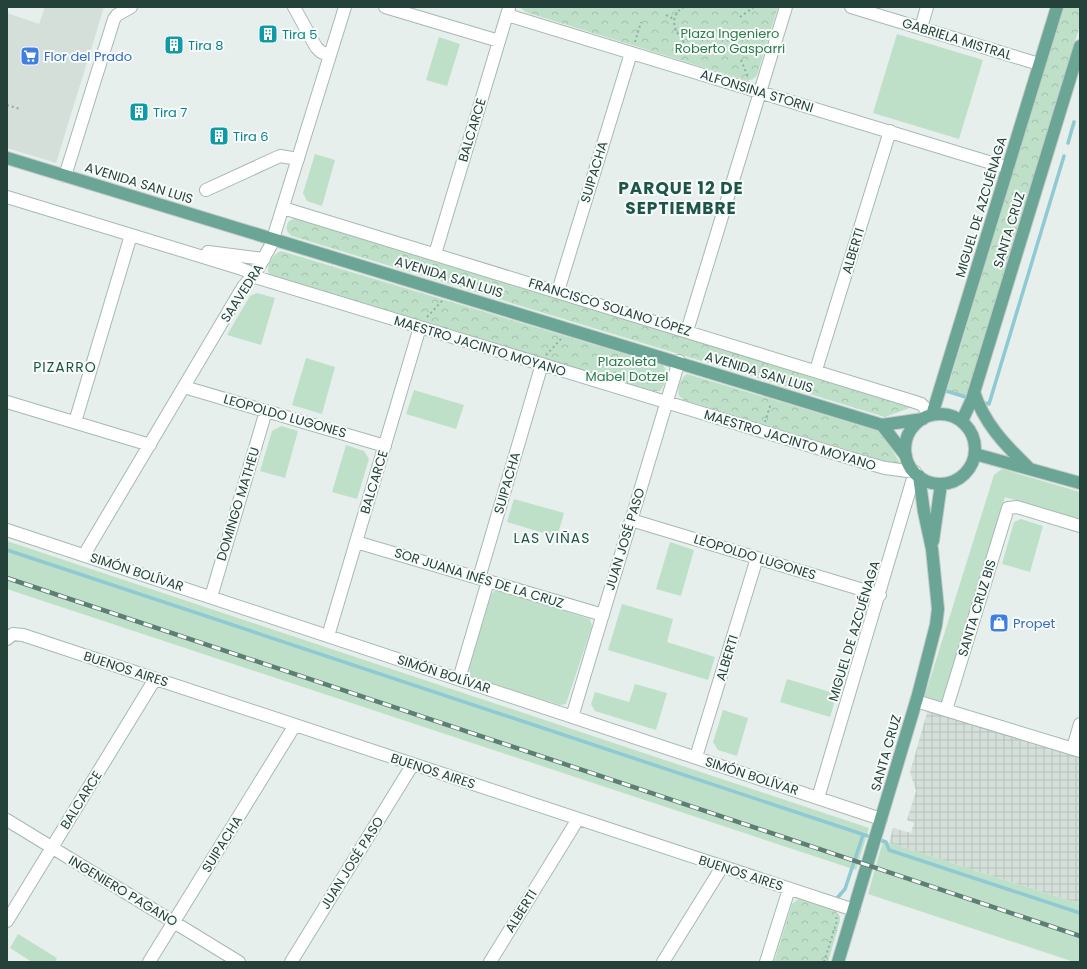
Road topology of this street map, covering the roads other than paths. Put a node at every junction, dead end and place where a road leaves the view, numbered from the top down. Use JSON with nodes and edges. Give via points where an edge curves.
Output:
{"nodes":[{"id":1,"x":131,"y":7,"type":"edge"},
{"id":2,"x":294,"y":7,"type":"edge"},
{"id":3,"x":344,"y":7,"type":"edge"},
{"id":4,"x":385,"y":7,"type":"edge"},
{"id":5,"x":786,"y":7,"type":"edge"},
{"id":6,"x":852,"y":7,"type":"edge"},
{"id":7,"x":927,"y":7,"type":"edge"},
{"id":8,"x":1057,"y":7,"type":"edge"},
{"id":9,"x":508,"y":11,"type":"edge"},
{"id":10,"x":921,"y":28,"type":"junction"},
{"id":11,"x":499,"y":41,"type":"junction"},
{"id":12,"x":1080,"y":46,"type":"edge"},
{"id":13,"x":633,"y":47,"type":"junction"},
{"id":14,"x":330,"y":55,"type":"junction"},
{"id":15,"x":1039,"y":64,"type":"junction"},
{"id":16,"x":760,"y":92,"type":"junction"},
{"id":17,"x":890,"y":132,"type":"junction"},
{"id":18,"x":7,"y":158,"type":"edge"},
{"id":19,"x":298,"y":159,"type":"junction"},
{"id":20,"x":1008,"y":168,"type":"junction"},
{"id":21,"x":65,"y":176,"type":"junction"},
{"id":22,"x":206,"y":190,"type":"dead end"},
{"id":23,"x":8,"y":201,"type":"edge"},
{"id":24,"x":283,"y":208,"type":"junction"},
{"id":25,"x":131,"y":235,"type":"junction"},
{"id":26,"x":274,"y":238,"type":"junction"},
{"id":27,"x":167,"y":245,"type":"junction"},
{"id":28,"x":435,"y":254,"type":"junction"},
{"id":29,"x":264,"y":259,"type":"junction"},
{"id":30,"x":252,"y":276,"type":"junction"},
{"id":31,"x":558,"y":291,"type":"junction"},
{"id":32,"x":422,"y":324,"type":"junction"},
{"id":33,"x":687,"y":330,"type":"junction"},
{"id":34,"x":679,"y":361,"type":"junction"},
{"id":35,"x":542,"y":364,"type":"junction"},
{"id":36,"x":816,"y":370,"type":"junction"},
{"id":37,"x":184,"y":387,"type":"junction"},
{"id":38,"x":974,"y":392,"type":"junction"},
{"id":39,"x":7,"y":402,"type":"edge"},
{"id":40,"x":666,"y":402,"type":"junction"},
{"id":41,"x":266,"y":411,"type":"junction"},
{"id":42,"x":928,"y":417,"type":"junction"},
{"id":43,"x":962,"y":421,"type":"junction"},
{"id":44,"x":75,"y":422,"type":"junction"},
{"id":45,"x":882,"y":425,"type":"junction"},
{"id":46,"x":150,"y":445,"type":"junction"},
{"id":47,"x":385,"y":446,"type":"junction"},
{"id":48,"x":975,"y":454,"type":"junction"},
{"id":49,"x":906,"y":456,"type":"junction"},
{"id":50,"x":1029,"y":468,"type":"junction"},
{"id":51,"x":917,"y":474,"type":"junction"},
{"id":52,"x":1080,"y":483,"type":"edge"},
{"id":53,"x":941,"y":484,"type":"junction"},
{"id":54,"x":631,"y":520,"type":"junction"},
{"id":55,"x":1080,"y":526,"type":"edge"},
{"id":56,"x":7,"y":530,"type":"edge"},
{"id":57,"x":356,"y":542,"type":"junction"},
{"id":58,"x":932,"y":548,"type":"junction"},
{"id":59,"x":84,"y":555,"type":"junction"},
{"id":60,"x":757,"y":558,"type":"junction"},
{"id":61,"x":484,"y":580,"type":"junction"},
{"id":62,"x":880,"y":595,"type":"junction"},
{"id":63,"x":211,"y":597,"type":"junction"},
{"id":64,"x":603,"y":615,"type":"junction"},
{"id":65,"x":328,"y":636,"type":"junction"},
{"id":66,"x":10,"y":637,"type":"edge"},
{"id":67,"x":155,"y":679,"type":"junction"},
{"id":68,"x":459,"y":679,"type":"junction"},
{"id":69,"x":916,"y":700,"type":"junction"},
{"id":70,"x":946,"y":710,"type":"junction"},
{"id":71,"x":572,"y":716,"type":"junction"},
{"id":72,"x":1080,"y":724,"type":"edge"},
{"id":73,"x":295,"y":725,"type":"junction"},
{"id":74,"x":1076,"y":750,"type":"edge"},
{"id":75,"x":696,"y":757,"type":"junction"},
{"id":76,"x":413,"y":764,"type":"junction"},
{"id":77,"x":818,"y":798,"type":"junction"},
{"id":78,"x":578,"y":819,"type":"junction"},
{"id":79,"x":881,"y":819,"type":"junction"},
{"id":80,"x":7,"y":820,"type":"edge"},
{"id":81,"x":52,"y":847,"type":"junction"},
{"id":82,"x":722,"y":867,"type":"junction"},
{"id":83,"x":789,"y":889,"type":"junction"},
{"id":84,"x":854,"y":910,"type":"junction"},
{"id":85,"x":7,"y":920,"type":"edge"},
{"id":86,"x":174,"y":922,"type":"junction"},
{"id":87,"x":149,"y":962,"type":"edge"},
{"id":88,"x":240,"y":962,"type":"edge"},
{"id":89,"x":291,"y":962,"type":"edge"},
{"id":90,"x":490,"y":962,"type":"edge"},
{"id":91,"x":663,"y":962,"type":"edge"},
{"id":92,"x":766,"y":962,"type":"edge"},
{"id":93,"x":838,"y":962,"type":"edge"}],
"edges":[{"from":1,"to":21,"type":"street","via":[[114,19]]},
{"from":2,"to":14,"type":"street","via":[[316,48]]},
{"from":3,"to":14,"type":"street","name":"SAAVEDRA"},
{"from":4,"to":11,"type":"street"},
{"from":5,"to":16,"type":"street"},
{"from":6,"to":10,"type":"street","name":"GABRIELA MISTRAL"},
{"from":7,"to":10,"type":"street"},
{"from":8,"to":15,"type":"main road","name":"MIGUEL DE AZCUÉNAGA"},
{"from":9,"to":11,"type":"street","name":"BALCARCE"},
{"from":9,"to":13,"type":"street","name":"ALFONSINA STORNI"},
{"from":10,"to":15,"type":"street","name":"GABRIELA MISTRAL"},
{"from":11,"to":28,"type":"street","name":"BALCARCE"},
{"from":12,"to":38,"type":"main road","name":"SANTA CRUZ"},
{"from":13,"to":16,"type":"street","name":"ALFONSINA STORNI"},
{"from":13,"to":31,"type":"street","name":"SUIPACHA"},
{"from":14,"to":19,"type":"street","name":"SAAVEDRA"},
{"from":15,"to":20,"type":"main road","name":"MIGUEL DE AZCUÉNAGA"},
{"from":16,"to":17,"type":"street","name":"ALFONSINA STORNI"},
{"from":16,"to":33,"type":"street"},
{"from":17,"to":20,"type":"street","name":"ALFONSINA STORNI"},
{"from":17,"to":36,"type":"street","name":"ALBERTI"},
{"from":18,"to":21,"type":"main road","name":"AVENIDA SAN LUIS"},
{"from":19,"to":22,"type":"street","via":[[280,156]]},
{"from":19,"to":24,"type":"street","name":"SAAVEDRA"},
{"from":20,"to":42,"type":"main road","name":"MIGUEL DE AZCUÉNAGA"},
{"from":21,"to":26,"type":"main road","name":"AVENIDA SAN LUIS"},
{"from":23,"to":25,"type":"street"},
{"from":24,"to":26,"type":"street","name":"SAAVEDRA"},
{"from":24,"to":28,"type":"street","name":"FRANCISCO SOLANO LÓPEZ"},
{"from":25,"to":27,"type":"street"},
{"from":25,"to":44,"type":"street"},
{"from":26,"to":29,"type":"street","name":"SAAVEDRA"},
{"from":26,"to":34,"type":"main road","name":"AVENIDA SAN LUIS"},
{"from":27,"to":29,"type":"street"},
{"from":27,"to":30,"type":"street","via":[[242,269]]},
{"from":28,"to":31,"type":"street","name":"FRANCISCO SOLANO LÓPEZ"},
{"from":29,"to":30,"type":"street","name":"SAAVEDRA"},
{"from":30,"to":32,"type":"street","name":"MAESTRO JACINTO MOYANO"},
{"from":30,"to":37,"type":"street","name":"SAAVEDRA"},
{"from":31,"to":33,"type":"street","name":"FRANCISCO SOLANO LÓPEZ"},
{"from":32,"to":35,"type":"street","name":"MAESTRO JACINTO MOYANO"},
{"from":32,"to":47,"type":"street","name":"BALCARCE"},
{"from":33,"to":36,"type":"street","name":"FRANCISCO SOLANO LÓPEZ"},
{"from":34,"to":40,"type":"street","name":"JUAN JOSÉ PASO"},
{"from":34,"to":45,"type":"main road","name":"AVENIDA SAN LUIS"},
{"from":35,"to":40,"type":"street","name":"MAESTRO JACINTO MOYANO"},
{"from":35,"to":61,"type":"street","name":"SUIPACHA"},
{"from":36,"to":42,"type":"street","name":"FRANCISCO SOLANO LÓPEZ","via":[[921,404]]},
{"from":37,"to":41,"type":"street","name":"LEOPOLDO LUGONES"},
{"from":37,"to":46,"type":"street","name":"SAAVEDRA"},
{"from":38,"to":43,"type":"main road","name":"SANTA CRUZ"},
{"from":38,"to":50,"type":"main road","via":[[980,409],[994,431]]},
{"from":39,"to":44,"type":"street"},
{"from":40,"to":51,"type":"street","name":"MAESTRO JACINTO MOYANO","via":[[885,468]]},
{"from":40,"to":54,"type":"street","name":"JUAN JOSÉ PASO"},
{"from":41,"to":47,"type":"street","name":"LEOPOLDO LUGONES"},
{"from":41,"to":63,"type":"street","name":"DOMINGO MATHEU"},
{"from":42,"to":43,"type":"main road","name":"AVENIDA SAN LUIS","via":[[940,414]]},
{"from":42,"to":45,"type":"main road","name":"AVENIDA SAN LUIS"},
{"from":42,"to":49,"type":"main road","via":[[910,432]]},
{"from":43,"to":48,"type":"main road","via":[[972,436]]},
{"from":44,"to":46,"type":"street"},
{"from":45,"to":49,"type":"main road"},
{"from":46,"to":59,"type":"street","name":"SAAVEDRA"},
{"from":47,"to":57,"type":"street","name":"BALCARCE"},
{"from":48,"to":50,"type":"main road"},
{"from":48,"to":53,"type":"main road","via":[[964,475]]},
{"from":49,"to":51,"type":"main road"},
{"from":50,"to":52,"type":"main road"},
{"from":51,"to":53,"type":"main road","via":[[930,482]]},
{"from":51,"to":58,"type":"main road","name":"SANTA CRUZ"},
{"from":51,"to":62,"type":"street","name":"MIGUEL DE AZCUÉNAGA"},
{"from":53,"to":58,"type":"main road","name":"SANTA CRUZ"},
{"from":54,"to":60,"type":"street","name":"LEOPOLDO LUGONES"},
{"from":54,"to":64,"type":"street","name":"JUAN JOSÉ PASO"},
{"from":55,"to":70,"type":"street","name":"SANTA CRUZ BIS","via":[[1009,506]]},
{"from":56,"to":59,"type":"street","name":"SIMÓN BOLÍVAR"},
{"from":57,"to":61,"type":"street","name":"SOR JUANA INÉS DE LA CRUZ"},
{"from":57,"to":65,"type":"street","name":"BALCARCE"},
{"from":58,"to":69,"type":"main road","name":"SANTA CRUZ","via":[[938,609]]},
{"from":59,"to":63,"type":"street","name":"SIMÓN BOLÍVAR"},
{"from":60,"to":62,"type":"street","name":"LEOPOLDO LUGONES"},
{"from":60,"to":75,"type":"street","name":"ALBERTI"},
{"from":61,"to":64,"type":"street","name":"SOR JUANA INÉS DE LA CRUZ"},
{"from":61,"to":68,"type":"street","name":"SUIPACHA"},
{"from":62,"to":77,"type":"street","name":"MIGUEL DE AZCUÉNAGA"},
{"from":63,"to":65,"type":"street","name":"SIMÓN BOLÍVAR"},
{"from":64,"to":71,"type":"street","name":"JUAN JOSÉ PASO"},
{"from":65,"to":68,"type":"street","name":"SIMÓN BOLÍVAR"},
{"from":66,"to":67,"type":"street","name":"BUENOS AIRES","via":[[23,635]]},
{"from":67,"to":73,"type":"street","name":"BUENOS AIRES"},
{"from":67,"to":81,"type":"street","name":"BALCARCE"},
{"from":68,"to":71,"type":"street","name":"SIMÓN BOLÍVAR"},
{"from":69,"to":70,"type":"street"},
{"from":69,"to":79,"type":"main road","name":"SANTA CRUZ"},
{"from":70,"to":74,"type":"street"},
{"from":71,"to":75,"type":"street","name":"SIMÓN BOLÍVAR"},
{"from":72,"to":74,"type":"street"},
{"from":73,"to":76,"type":"street","name":"BUENOS AIRES"},
{"from":73,"to":86,"type":"street","name":"SUIPACHA"},
{"from":75,"to":77,"type":"street","name":"SIMÓN BOLÍVAR"},
{"from":76,"to":78,"type":"street","name":"BUENOS AIRES"},
{"from":76,"to":89,"type":"street","name":"JUAN JOSÉ PASO"},
{"from":77,"to":79,"type":"street","name":"SIMÓN BOLÍVAR"},
{"from":78,"to":82,"type":"street","name":"BUENOS AIRES"},
{"from":78,"to":90,"type":"street","name":"ALBERTI"},
{"from":79,"to":84,"type":"main road","name":"SANTA CRUZ"},
{"from":80,"to":81,"type":"street","name":"INGENIERO PAGANO"},
{"from":81,"to":85,"type":"street","name":"BALCARCE"},
{"from":81,"to":86,"type":"street","name":"INGENIERO PAGANO"},
{"from":82,"to":83,"type":"street","name":"BUENOS AIRES"},
{"from":82,"to":91,"type":"street"},
{"from":83,"to":84,"type":"street","name":"BUENOS AIRES"},
{"from":83,"to":92,"type":"street"},
{"from":84,"to":93,"type":"main road","name":"SANTA CRUZ"},
{"from":86,"to":87,"type":"street","name":"SUIPACHA"},
{"from":86,"to":88,"type":"street","name":"INGENIERO PAGANO"}]}
